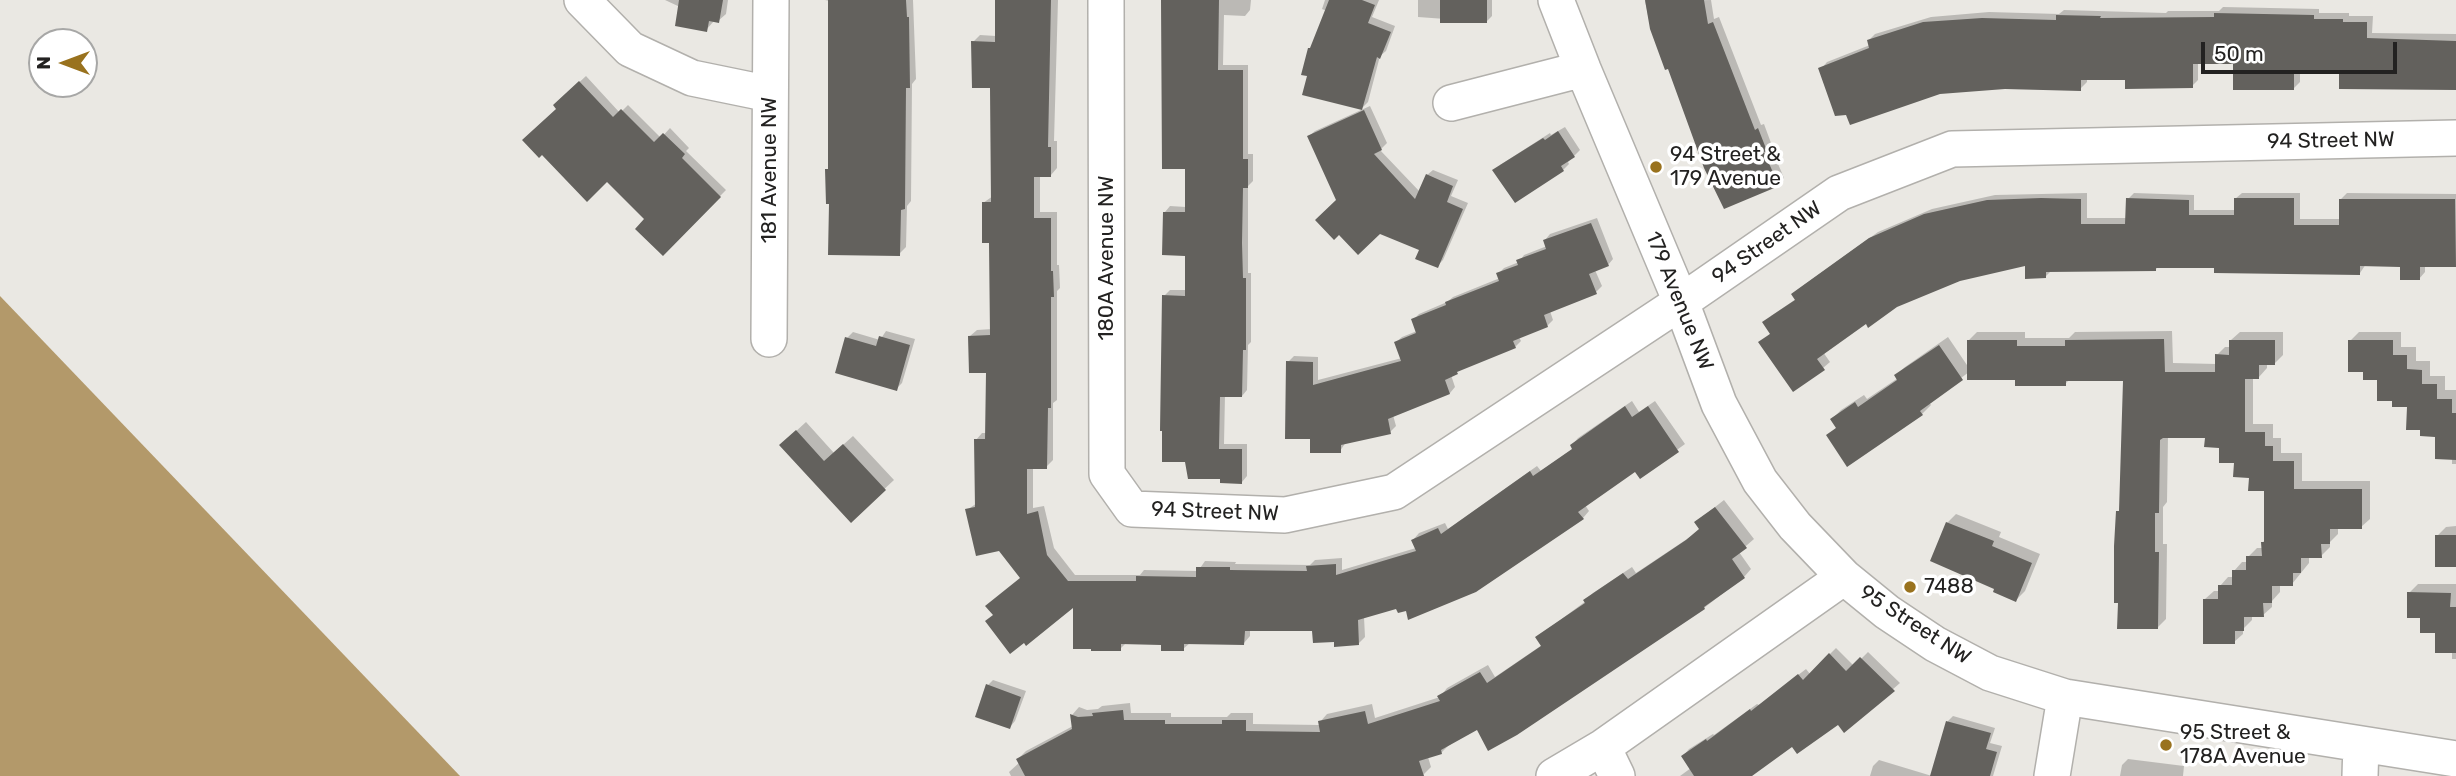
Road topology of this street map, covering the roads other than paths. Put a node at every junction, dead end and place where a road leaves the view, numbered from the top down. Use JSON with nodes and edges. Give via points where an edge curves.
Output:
{"nodes":[{"id":1,"x":582,"y":0,"type":"edge"},
{"id":2,"x":771,"y":0,"type":"edge"},
{"id":3,"x":1106,"y":0,"type":"edge"},
{"id":4,"x":1556,"y":0,"type":"edge"},
{"id":5,"x":1583,"y":69,"type":"junction"},
{"id":6,"x":770,"y":94,"type":"junction"},
{"id":7,"x":1451,"y":103,"type":"dead end"},
{"id":8,"x":2456,"y":138,"type":"edge"},
{"id":9,"x":1681,"y":302,"type":"junction"},
{"id":10,"x":769,"y":339,"type":"dead end"},
{"id":11,"x":1132,"y":509,"type":"joint"},
{"id":12,"x":1844,"y":577,"type":"junction"},
{"id":13,"x":2065,"y":697,"type":"junction"},
{"id":14,"x":2456,"y":759,"type":"edge"},
{"id":15,"x":2361,"y":760,"type":"edge"},
{"id":16,"x":1610,"y":762,"type":"edge"},
{"id":17,"x":1554,"y":776,"type":"edge"},
{"id":18,"x":2052,"y":776,"type":"edge"}],
"edges":[{"from":1,"to":6,"type":"street","via":[[630,49],[692,78]]},
{"from":2,"to":6,"type":"street","name":"181 Avenue NW"},
{"from":3,"to":11,"type":"street","name":"180A Avenue NW","via":[[1107,474]]},
{"from":4,"to":5,"type":"street","name":"179 Avenue NW"},
{"from":5,"to":7,"type":"street"},
{"from":5,"to":9,"type":"street","name":"179 Avenue NW"},
{"from":6,"to":10,"type":"street","name":"181 Avenue NW"},
{"from":8,"to":9,"type":"street","name":"94 Street NW","via":[[1952,149],[1839,193]]},
{"from":9,"to":11,"type":"street","name":"94 Street NW","via":[[1394,492],[1285,515]]},
{"from":9,"to":12,"type":"street","name":"179 Avenue NW","via":[[1719,404],[1760,481]]},
{"from":12,"to":13,"type":"street","name":"95 Street NW","via":[[1936,644],[1990,673]]},
{"from":12,"to":16,"type":"street","name":"95 Street NW"},
{"from":13,"to":15,"type":"street","name":"95 Street NW"},
{"from":13,"to":18,"type":"street"},
{"from":14,"to":15,"type":"street","name":"95 Street NW"},
{"from":16,"to":17,"type":"street","name":"95 Street NW"}]}
